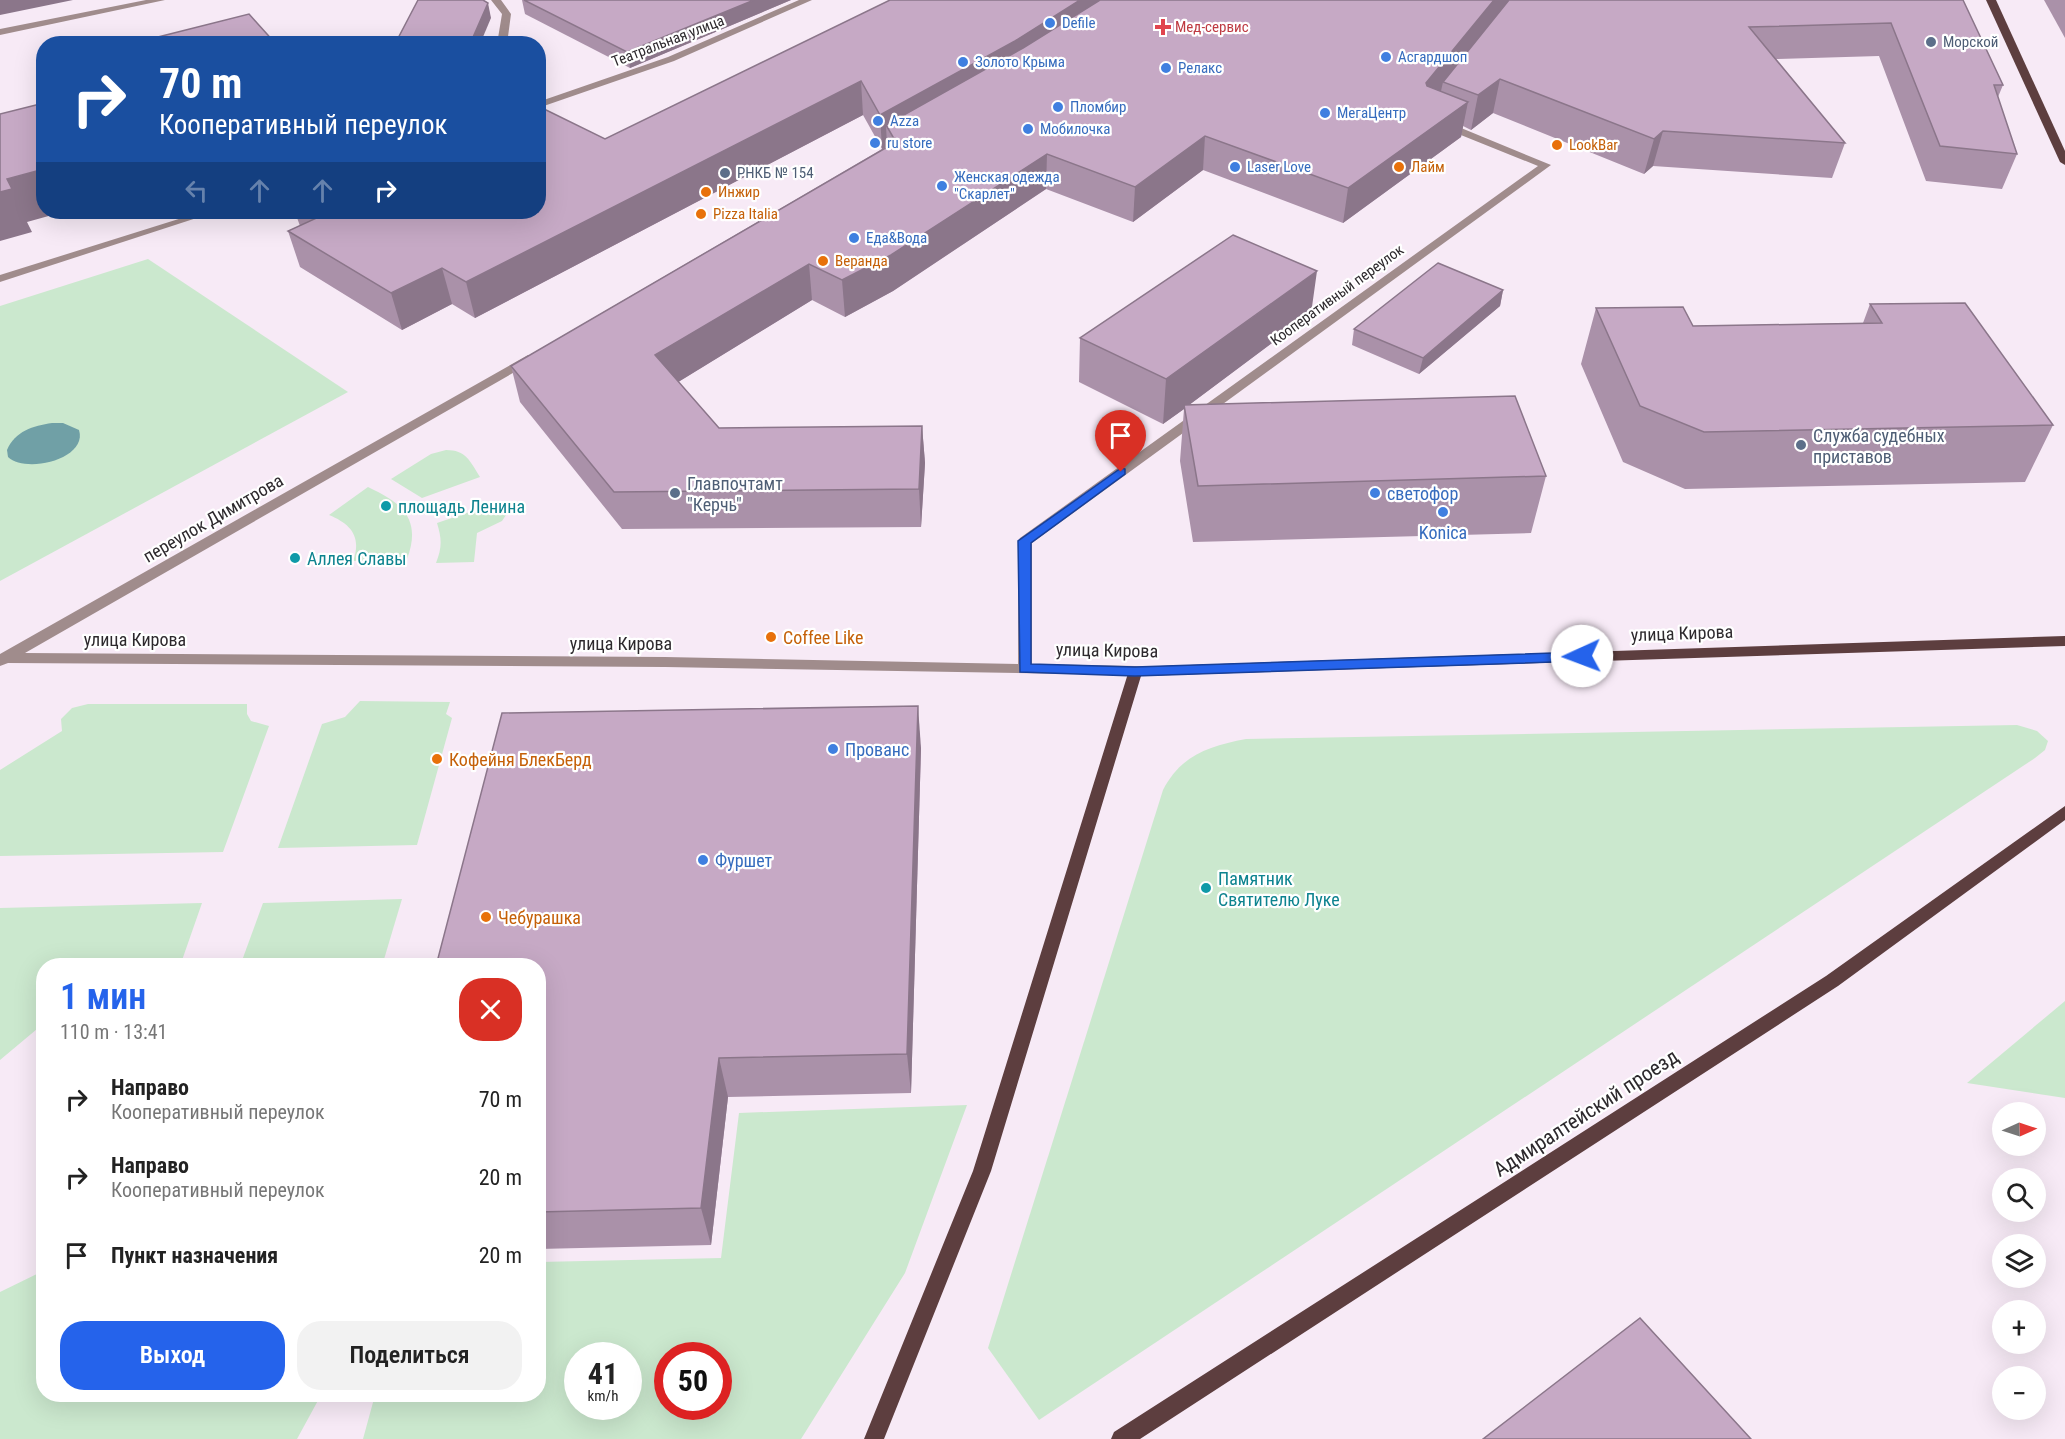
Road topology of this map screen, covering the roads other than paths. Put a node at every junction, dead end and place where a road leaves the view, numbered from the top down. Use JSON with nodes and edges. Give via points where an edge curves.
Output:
{"nodes":[{"id":1,"x":160,"y":0,"type":"edge"},
{"id":2,"x":496,"y":0,"type":"edge"},
{"id":3,"x":807,"y":0,"type":"edge"},
{"id":4,"x":1991,"y":0,"type":"edge"},
{"id":5,"x":0,"y":32,"type":"edge"},
{"id":6,"x":504,"y":36,"type":"edge"},
{"id":7,"x":546,"y":102,"type":"edge"},
{"id":8,"x":1438,"y":122,"type":"edge"},
{"id":9,"x":2065,"y":162,"type":"edge"},
{"id":10,"x":188,"y":219,"type":"edge"},
{"id":11,"x":0,"y":279,"type":"edge"},
{"id":12,"x":537,"y":354,"type":"edge"},
{"id":13,"x":2065,"y":641,"type":"edge"},
{"id":14,"x":2,"y":660,"type":"edge"},
{"id":15,"x":1025,"y":668,"type":"junction"},
{"id":16,"x":1135,"y":671,"type":"junction"},
{"id":17,"x":2065,"y":812,"type":"edge"},
{"id":18,"x":874,"y":1439,"type":"edge"},
{"id":19,"x":1121,"y":1439,"type":"edge"}],
"edges":[{"from":1,"to":5,"type":"street"},
{"from":2,"to":6,"type":"street","via":[[505,7],[509,20]]},
{"from":3,"to":7,"type":"street","name":"Театральная улица","via":[[671,59]]},
{"from":4,"to":9,"type":"main road"},
{"from":8,"to":15,"type":"street","name":"Кооперативный переулок","via":[[1546,165],[1025,541]]},
{"from":10,"to":11,"type":"street"},
{"from":12,"to":14,"type":"street","name":"переулок Димитрова"},
{"from":13,"to":16,"type":"main road","name":"улица Кирова"},
{"from":14,"to":15,"type":"street","name":"улица Кирова","via":[[665,662]]},
{"from":15,"to":16,"type":"street","name":"улица Кирова"},
{"from":16,"to":18,"type":"main road","via":[[982,1171]]},
{"from":17,"to":19,"type":"main road","name":"Адмиралтейский проезд","via":[[1832,981]]}]}
